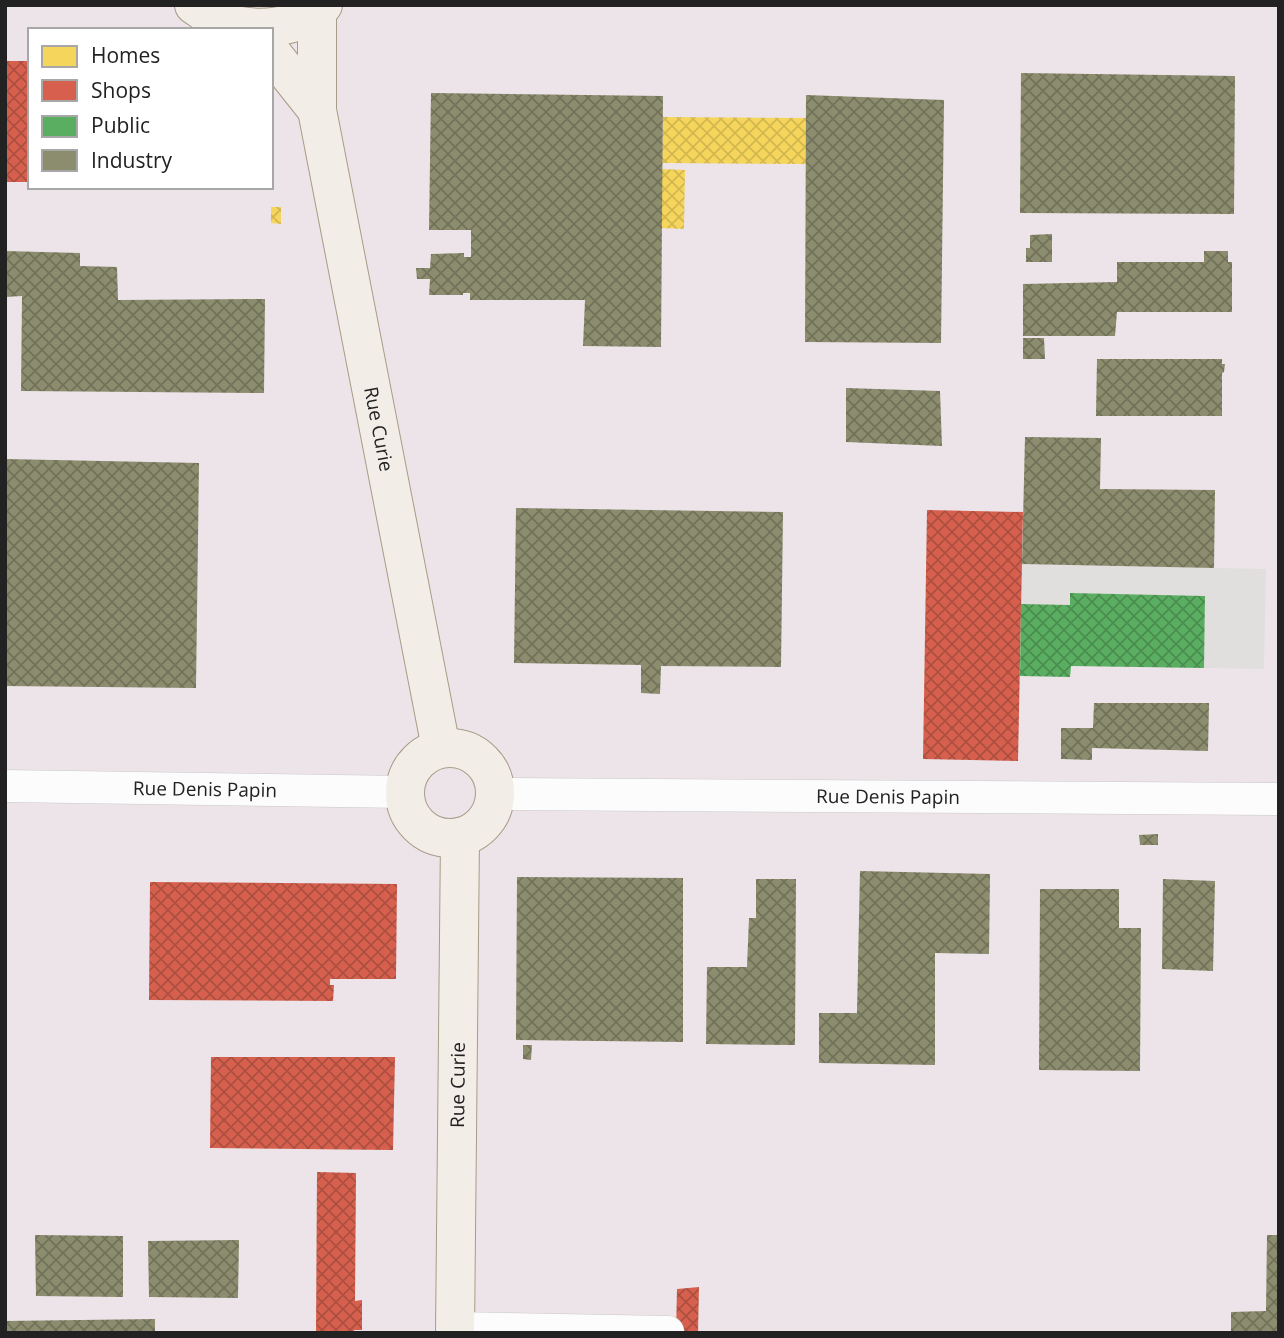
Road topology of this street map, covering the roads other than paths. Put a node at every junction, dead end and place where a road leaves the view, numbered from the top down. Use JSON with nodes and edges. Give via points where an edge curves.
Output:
{"nodes":[{"id":1,"x":194,"y":5,"type":"edge"},
{"id":2,"x":320,"y":8,"type":"edge"},
{"id":3,"x":248,"y":28,"type":"edge"},
{"id":4,"x":264,"y":28,"type":"edge"},
{"id":5,"x":273,"y":55,"type":"edge"},
{"id":6,"x":317,"y":110,"type":"junction"},
{"id":7,"x":441,"y":747,"type":"junction"},
{"id":8,"x":5,"y":786,"type":"edge"},
{"id":9,"x":405,"y":792,"type":"junction"},
{"id":10,"x":496,"y":794,"type":"junction"},
{"id":11,"x":1279,"y":799,"type":"edge"},
{"id":12,"x":460,"y":837,"type":"junction"},
{"id":13,"x":455,"y":1330,"type":"edge"},
{"id":14,"x":668,"y":1332,"type":"edge"}],
"edges":[{"from":1,"to":3,"type":"main road","via":[[220,22]]},
{"from":2,"to":4,"type":"main road","via":[[286,26]]},
{"from":2,"to":6,"type":"main road","name":"Rue Curie"},
{"from":5,"to":6,"type":"main road","name":"Rue Curie"},
{"from":6,"to":7,"type":"main road","name":"Rue Curie"},
{"from":7,"to":9,"type":"main road","via":[[415,763]]},
{"from":7,"to":10,"type":"main road","via":[[462,748],[480,758],[492,774]]},
{"from":8,"to":9,"type":"street","name":"Rue Denis Papin"},
{"from":9,"to":12,"type":"main road","via":[[416,822],[428,832]]},
{"from":10,"to":11,"type":"street","name":"Rue Denis Papin"},
{"from":10,"to":12,"type":"main road","via":[[485,822]]},
{"from":12,"to":13,"type":"main road","name":"Rue Curie"},
{"from":13,"to":14,"type":"street"}]}
